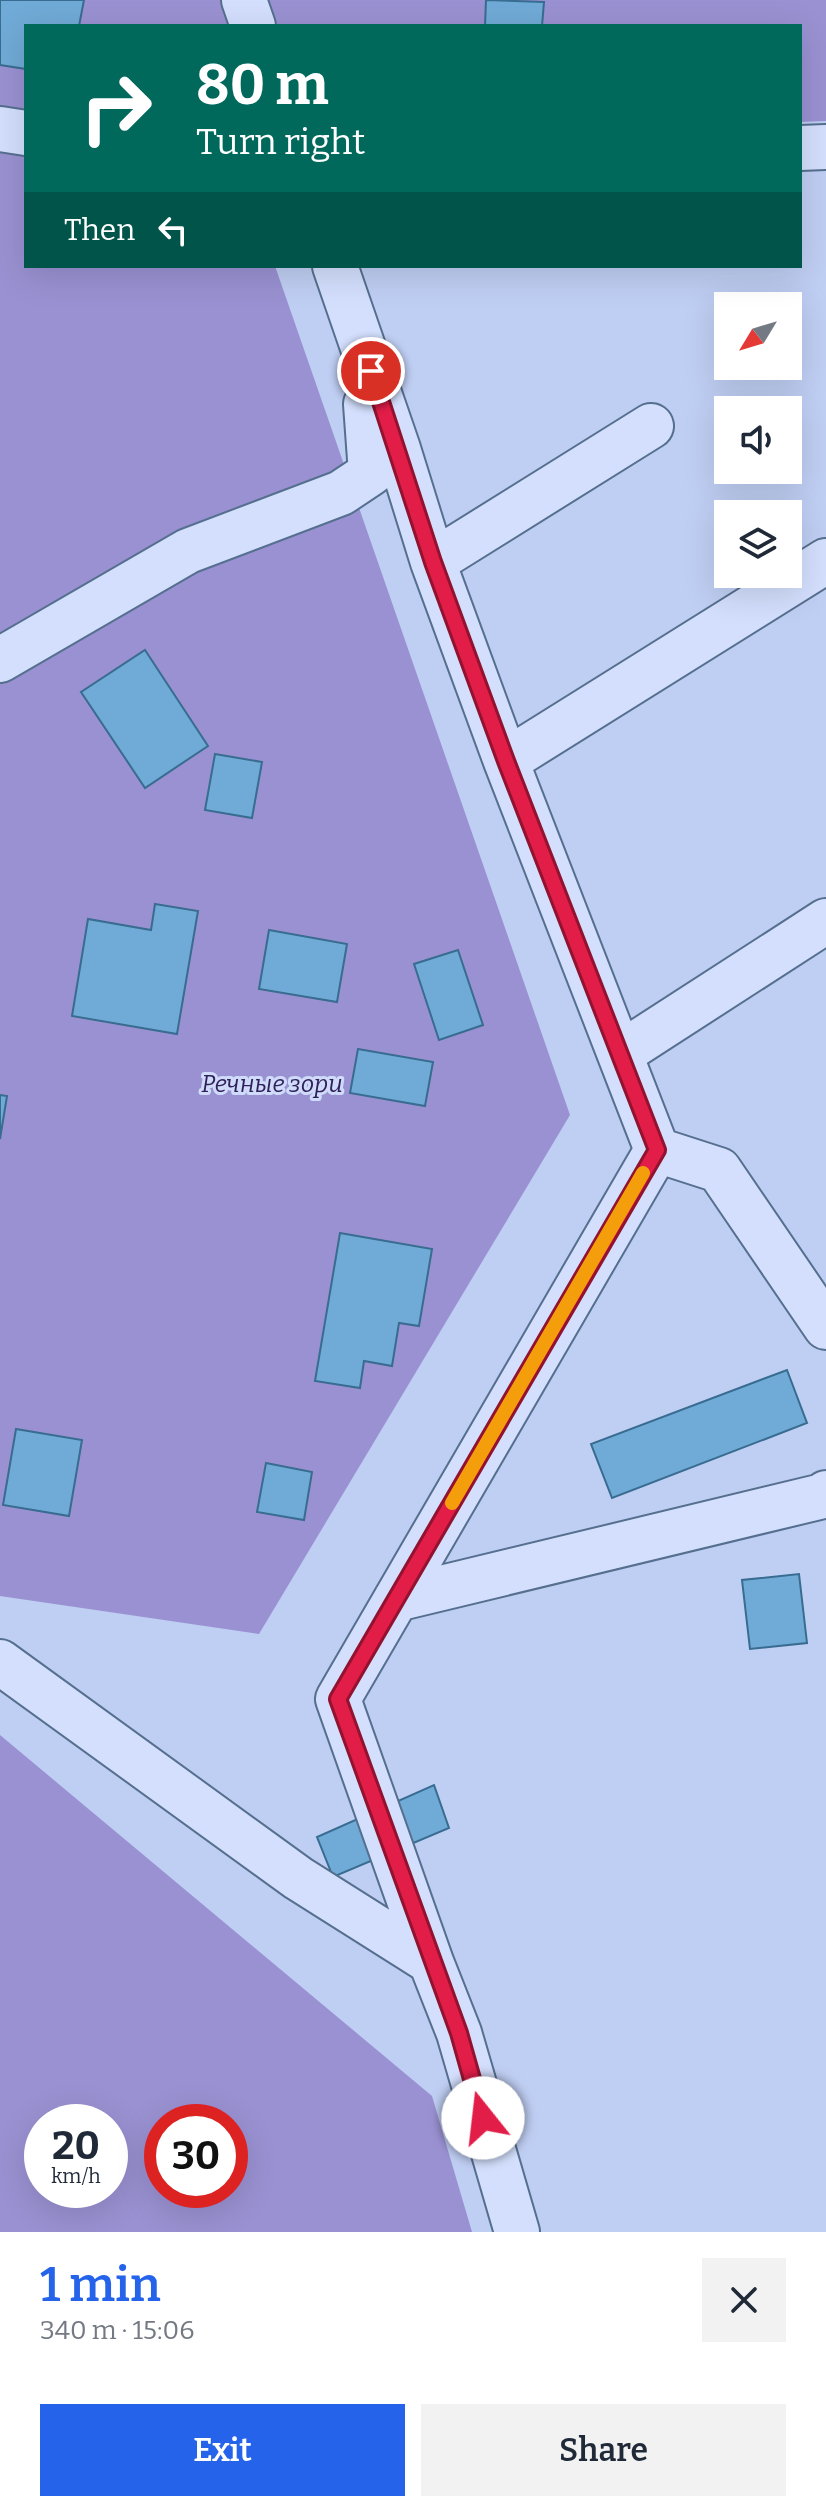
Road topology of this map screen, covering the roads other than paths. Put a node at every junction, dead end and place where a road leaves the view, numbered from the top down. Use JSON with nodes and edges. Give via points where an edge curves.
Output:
{"nodes":[{"id":1,"x":244,"y":0,"type":"edge"},
{"id":2,"x":252,"y":24,"type":"edge"},
{"id":3,"x":0,"y":129,"type":"edge"},
{"id":4,"x":24,"y":133,"type":"edge"},
{"id":5,"x":826,"y":147,"type":"edge"},
{"id":6,"x":802,"y":148,"type":"edge"},
{"id":7,"x":317,"y":268,"type":"edge"},
{"id":8,"x":336,"y":268,"type":"edge"},
{"id":9,"x":651,"y":426,"type":"dead end"},
{"id":10,"x":826,"y":561,"type":"edge"},
{"id":11,"x":433,"y":562,"type":"junction"},
{"id":12,"x":0,"y":660,"type":"edge"},
{"id":13,"x":506,"y":761,"type":"junction"},
{"id":14,"x":826,"y":921,"type":"edge"},
{"id":15,"x":620,"y":1054,"type":"junction"},
{"id":16,"x":657,"y":1150,"type":"junction"},
{"id":17,"x":826,"y":1327,"type":"edge"},
{"id":18,"x":826,"y":1493,"type":"edge"},
{"id":19,"x":396,"y":1599,"type":"junction"},
{"id":20,"x":0,"y":1662,"type":"edge"},
{"id":21,"x":431,"y":1962,"type":"junction"},
{"id":22,"x":517,"y":2232,"type":"edge"}],
"edges":[{"from":1,"to":2,"type":"street"},
{"from":3,"to":4,"type":"street"},
{"from":5,"to":6,"type":"street"},
{"from":7,"to":12,"type":"street","via":[[366,401],[371,473],[341,493],[188,551]]},
{"from":8,"to":11,"type":"street"},
{"from":9,"to":11,"type":"street"},
{"from":10,"to":13,"type":"street"},
{"from":11,"to":13,"type":"street"},
{"from":13,"to":15,"type":"street"},
{"from":14,"to":15,"type":"street"},
{"from":15,"to":16,"type":"street"},
{"from":16,"to":17,"type":"street","via":[[719,1170]]},
{"from":16,"to":19,"type":"street"},
{"from":18,"to":19,"type":"street"},
{"from":19,"to":21,"type":"street","via":[[338,1699]]},
{"from":20,"to":21,"type":"street","via":[[298,1878]]},
{"from":21,"to":22,"type":"street","via":[[459,2033]]}]}
